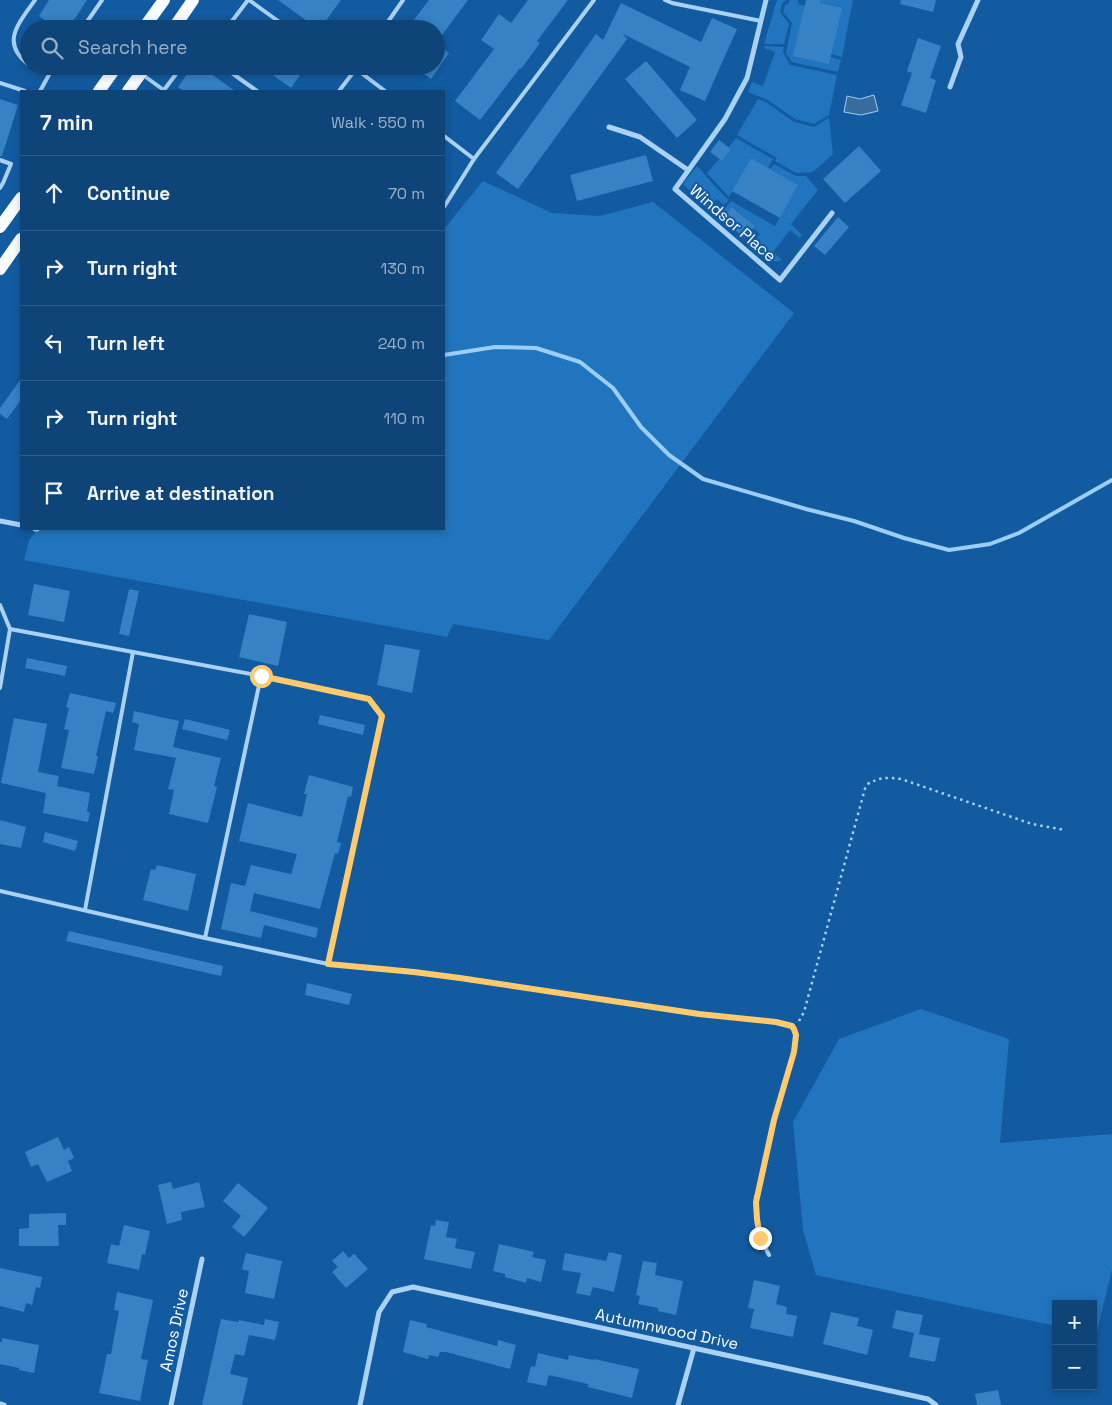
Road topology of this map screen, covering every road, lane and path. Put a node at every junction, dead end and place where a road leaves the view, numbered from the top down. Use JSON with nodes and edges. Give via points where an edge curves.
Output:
{"nodes":[{"id":1,"x":35,"y":0,"type":"edge"},
{"id":2,"x":102,"y":0,"type":"edge"},
{"id":3,"x":164,"y":0,"type":"edge"},
{"id":4,"x":193,"y":0,"type":"edge"},
{"id":5,"x":248,"y":0,"type":"edge"},
{"id":6,"x":403,"y":0,"type":"edge"},
{"id":7,"x":594,"y":0,"type":"edge"},
{"id":8,"x":665,"y":0,"type":"edge"},
{"id":9,"x":766,"y":0,"type":"edge"},
{"id":10,"x":978,"y":0,"type":"edge"},
{"id":11,"x":21,"y":20,"type":"edge"},
{"id":12,"x":88,"y":20,"type":"edge"},
{"id":13,"x":150,"y":20,"type":"edge"},
{"id":14,"x":179,"y":20,"type":"edge"},
{"id":15,"x":233,"y":20,"type":"edge"},
{"id":16,"x":276,"y":20,"type":"edge"},
{"id":17,"x":390,"y":20,"type":"edge"},
{"id":18,"x":761,"y":21,"type":"junction"},
{"id":19,"x":20,"y":22,"type":"edge"},
{"id":20,"x":20,"y":59,"type":"edge"},
{"id":21,"x":49,"y":75,"type":"edge"},
{"id":22,"x":110,"y":75,"type":"edge"},
{"id":23,"x":139,"y":75,"type":"edge"},
{"id":24,"x":148,"y":75,"type":"edge"},
{"id":25,"x":176,"y":75,"type":"edge"},
{"id":26,"x":235,"y":75,"type":"edge"},
{"id":27,"x":352,"y":75,"type":"edge"},
{"id":28,"x":366,"y":75,"type":"edge"},
{"id":29,"x":0,"y":83,"type":"edge"},
{"id":30,"x":950,"y":87,"type":"dead end"},
{"id":31,"x":22,"y":90,"type":"edge"},
{"id":32,"x":41,"y":90,"type":"edge"},
{"id":33,"x":99,"y":90,"type":"edge"},
{"id":34,"x":129,"y":90,"type":"edge"},
{"id":35,"x":164,"y":90,"type":"edge"},
{"id":36,"x":166,"y":90,"type":"edge"},
{"id":37,"x":256,"y":90,"type":"edge"},
{"id":38,"x":340,"y":90,"type":"edge"},
{"id":39,"x":384,"y":90,"type":"edge"},
{"id":40,"x":608,"y":127,"type":"dead end"},
{"id":41,"x":445,"y":137,"type":"edge"},
{"id":42,"x":474,"y":159,"type":"junction"},
{"id":43,"x":0,"y":160,"type":"edge"},
{"id":44,"x":688,"y":170,"type":"junction"},
{"id":45,"x":0,"y":188,"type":"edge"},
{"id":46,"x":20,"y":199,"type":"edge"},
{"id":47,"x":445,"y":205,"type":"edge"},
{"id":48,"x":832,"y":213,"type":"dead end"},
{"id":49,"x":1,"y":222,"type":"edge"},
{"id":50,"x":20,"y":240,"type":"edge"},
{"id":51,"x":0,"y":269,"type":"edge"},
{"id":52,"x":0,"y":520,"type":"edge"},
{"id":53,"x":20,"y":526,"type":"edge"},
{"id":54,"x":0,"y":605,"type":"edge"},
{"id":55,"x":10,"y":629,"type":"junction"},
{"id":56,"x":133,"y":652,"type":"junction"},
{"id":57,"x":261,"y":676,"type":"junction"},
{"id":58,"x":0,"y":688,"type":"edge"},
{"id":59,"x":1065,"y":830,"type":"dead end"},
{"id":60,"x":0,"y":891,"type":"edge"},
{"id":61,"x":85,"y":910,"type":"junction"},
{"id":62,"x":205,"y":938,"type":"junction"},
{"id":63,"x":328,"y":964,"type":"junction"},
{"id":64,"x":794,"y":1029,"type":"junction"},
{"id":65,"x":769,"y":1255,"type":"dead end"},
{"id":66,"x":202,"y":1259,"type":"dead end"},
{"id":67,"x":694,"y":1348,"type":"junction"},
{"id":68,"x":0,"y":1404,"type":"edge"},
{"id":69,"x":4,"y":1405,"type":"edge"},
{"id":70,"x":171,"y":1405,"type":"edge"},
{"id":71,"x":360,"y":1405,"type":"edge"},
{"id":72,"x":678,"y":1405,"type":"edge"},
{"id":73,"x":936,"y":1405,"type":"edge"}],
"edges":[{"from":1,"to":11,"type":"lane"},
{"from":2,"to":12,"type":"lane"},
{"from":3,"to":13,"type":"main road"},
{"from":4,"to":14,"type":"main road"},
{"from":5,"to":15,"type":"lane"},
{"from":5,"to":16,"type":"lane"},
{"from":6,"to":17,"type":"lane"},
{"from":7,"to":42,"type":"lane"},
{"from":8,"to":18,"type":"lane"},
{"from":9,"to":18,"type":"street"},
{"from":10,"to":30,"type":"street","via":[[958,44],[961,57]]},
{"from":18,"to":44,"type":"street","via":[[747,78],[725,119]]},
{"from":19,"to":20,"type":"lane","via":[[10,44]]},
{"from":21,"to":32,"type":"lane"},
{"from":22,"to":33,"type":"main road"},
{"from":23,"to":34,"type":"main road"},
{"from":24,"to":35,"type":"lane"},
{"from":25,"to":36,"type":"lane"},
{"from":26,"to":37,"type":"lane"},
{"from":27,"to":38,"type":"lane"},
{"from":28,"to":39,"type":"lane"},
{"from":29,"to":31,"type":"lane"},
{"from":40,"to":44,"type":"street","via":[[640,137]]},
{"from":41,"to":42,"type":"lane"},
{"from":42,"to":47,"type":"lane"},
{"from":43,"to":45,"type":"lane","via":[[11,164]]},
{"from":44,"to":48,"type":"street","name":"Windsor Place","via":[[675,188],[780,280]]},
{"from":46,"to":49,"type":"main road"},
{"from":50,"to":51,"type":"main road"},
{"from":52,"to":53,"type":"street"},
{"from":54,"to":55,"type":"lane"},
{"from":55,"to":56,"type":"lane"},
{"from":55,"to":58,"type":"lane"},
{"from":56,"to":57,"type":"lane"},
{"from":56,"to":61,"type":"lane"},
{"from":57,"to":62,"type":"lane"},
{"from":57,"to":63,"type":"lane","via":[[369,699],[382,716]]},
{"from":59,"to":64,"type":"path","via":[[1032,824],[901,779],[886,777],[866,785],[804,1012]]},
{"from":60,"to":61,"type":"lane"},
{"from":61,"to":62,"type":"lane"},
{"from":62,"to":63,"type":"lane"},
{"from":63,"to":64,"type":"lane","via":[[414,972],[699,1014],[776,1022]]},
{"from":64,"to":65,"type":"lane","via":[[794,1052],[774,1120],[756,1202],[760,1238]]},
{"from":66,"to":70,"type":"street","name":"Amos Drive"},
{"from":67,"to":71,"type":"street","name":"Autumnwood Drive","via":[[413,1287],[392,1292],[380,1312]]},
{"from":67,"to":72,"type":"street"},
{"from":67,"to":73,"type":"street","name":"Autumnwood Drive","via":[[928,1399]]},
{"from":68,"to":69,"type":"street"}]}
